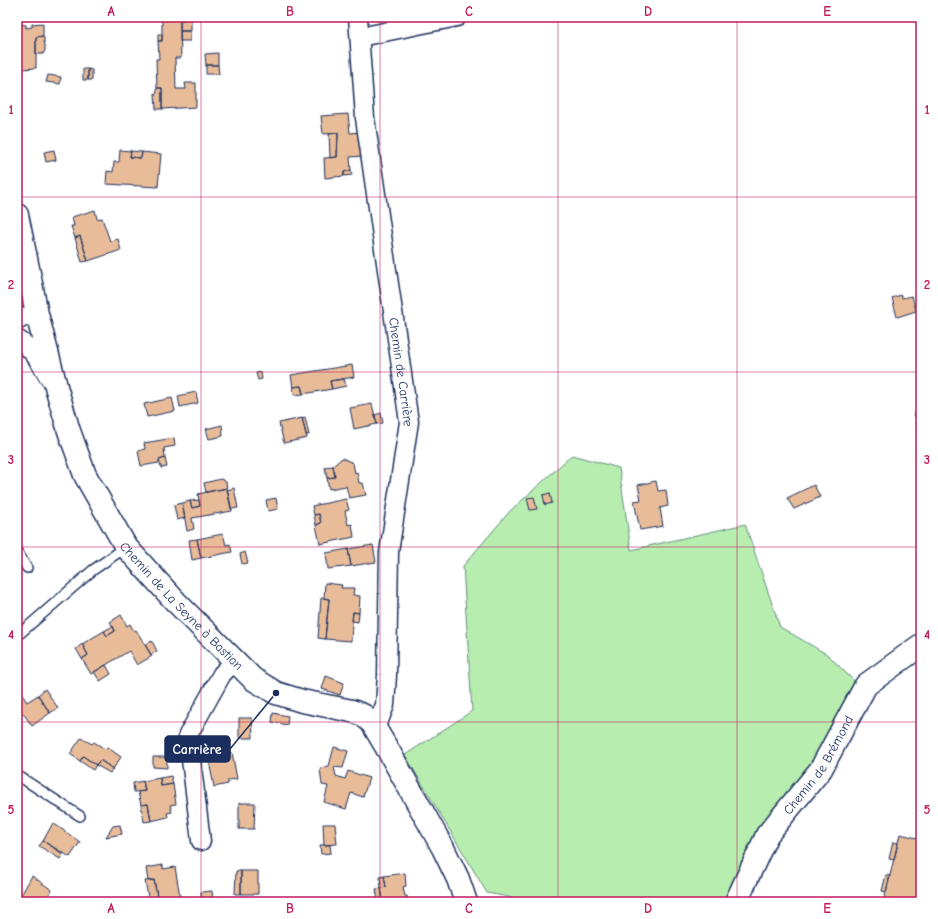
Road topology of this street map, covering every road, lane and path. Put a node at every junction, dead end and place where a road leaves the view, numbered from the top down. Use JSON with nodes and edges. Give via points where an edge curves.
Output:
{"nodes":[{"id":1,"x":358,"y":17,"type":"edge"},
{"id":2,"x":457,"y":17,"type":"edge"},
{"id":3,"x":360,"y":37,"type":"junction"},
{"id":4,"x":17,"y":215,"type":"edge"},
{"id":5,"x":23,"y":271,"type":"edge"},
{"id":6,"x":27,"y":317,"type":"edge"},
{"id":7,"x":17,"y":339,"type":"edge"},
{"id":8,"x":57,"y":390,"type":"junction"},
{"id":9,"x":126,"y":547,"type":"junction"},
{"id":10,"x":17,"y":551,"type":"edge"},
{"id":11,"x":27,"y":568,"type":"dead end"},
{"id":12,"x":17,"y":636,"type":"edge"},
{"id":13,"x":921,"y":645,"type":"edge"},
{"id":14,"x":235,"y":661,"type":"junction"},
{"id":15,"x":372,"y":723,"type":"junction"},
{"id":16,"x":17,"y":775,"type":"edge"},
{"id":17,"x":80,"y":816,"type":"dead end"},
{"id":18,"x":201,"y":841,"type":"dead end"},
{"id":19,"x":466,"y":902,"type":"edge"},
{"id":20,"x":736,"y":902,"type":"edge"}],
"edges":[{"from":1,"to":3,"type":"street","name":"Chemin de Carrière"},
{"from":2,"to":3,"type":"street"},
{"from":3,"to":15,"type":"street","name":"Chemin de Carrière","via":[[365,118],[409,422],[389,552],[385,704],[380,718]]},
{"from":4,"to":5,"type":"street","name":"Chemin de La Seyne à Bastian"},
{"from":5,"to":6,"type":"street","name":"Chemin de La Seyne à Bastian"},
{"from":6,"to":8,"type":"street","name":"Chemin de La Seyne à Bastian"},
{"from":7,"to":8,"type":"street","via":[[32,351]]},
{"from":8,"to":9,"type":"street","name":"Chemin de La Seyne à Bastian","via":[[85,475]]},
{"from":9,"to":12,"type":"lane","via":[[93,570]]},
{"from":9,"to":14,"type":"street","name":"Chemin de La Seyne à Bastian"},
{"from":10,"to":11,"type":"lane"},
{"from":13,"to":20,"type":"street","name":"Chemin de Brémond","via":[[866,685],[821,769],[767,835]]},
{"from":14,"to":15,"type":"street","name":"Chemin de La Seyne à Bastian","via":[[253,679],[276,693],[352,711],[363,715]]},
{"from":14,"to":18,"type":"street","via":[[222,674],[188,734]]},
{"from":15,"to":19,"type":"street","name":"Chemin de La Seyne à Bastian","via":[[443,848]]},
{"from":16,"to":17,"type":"lane"}]}
